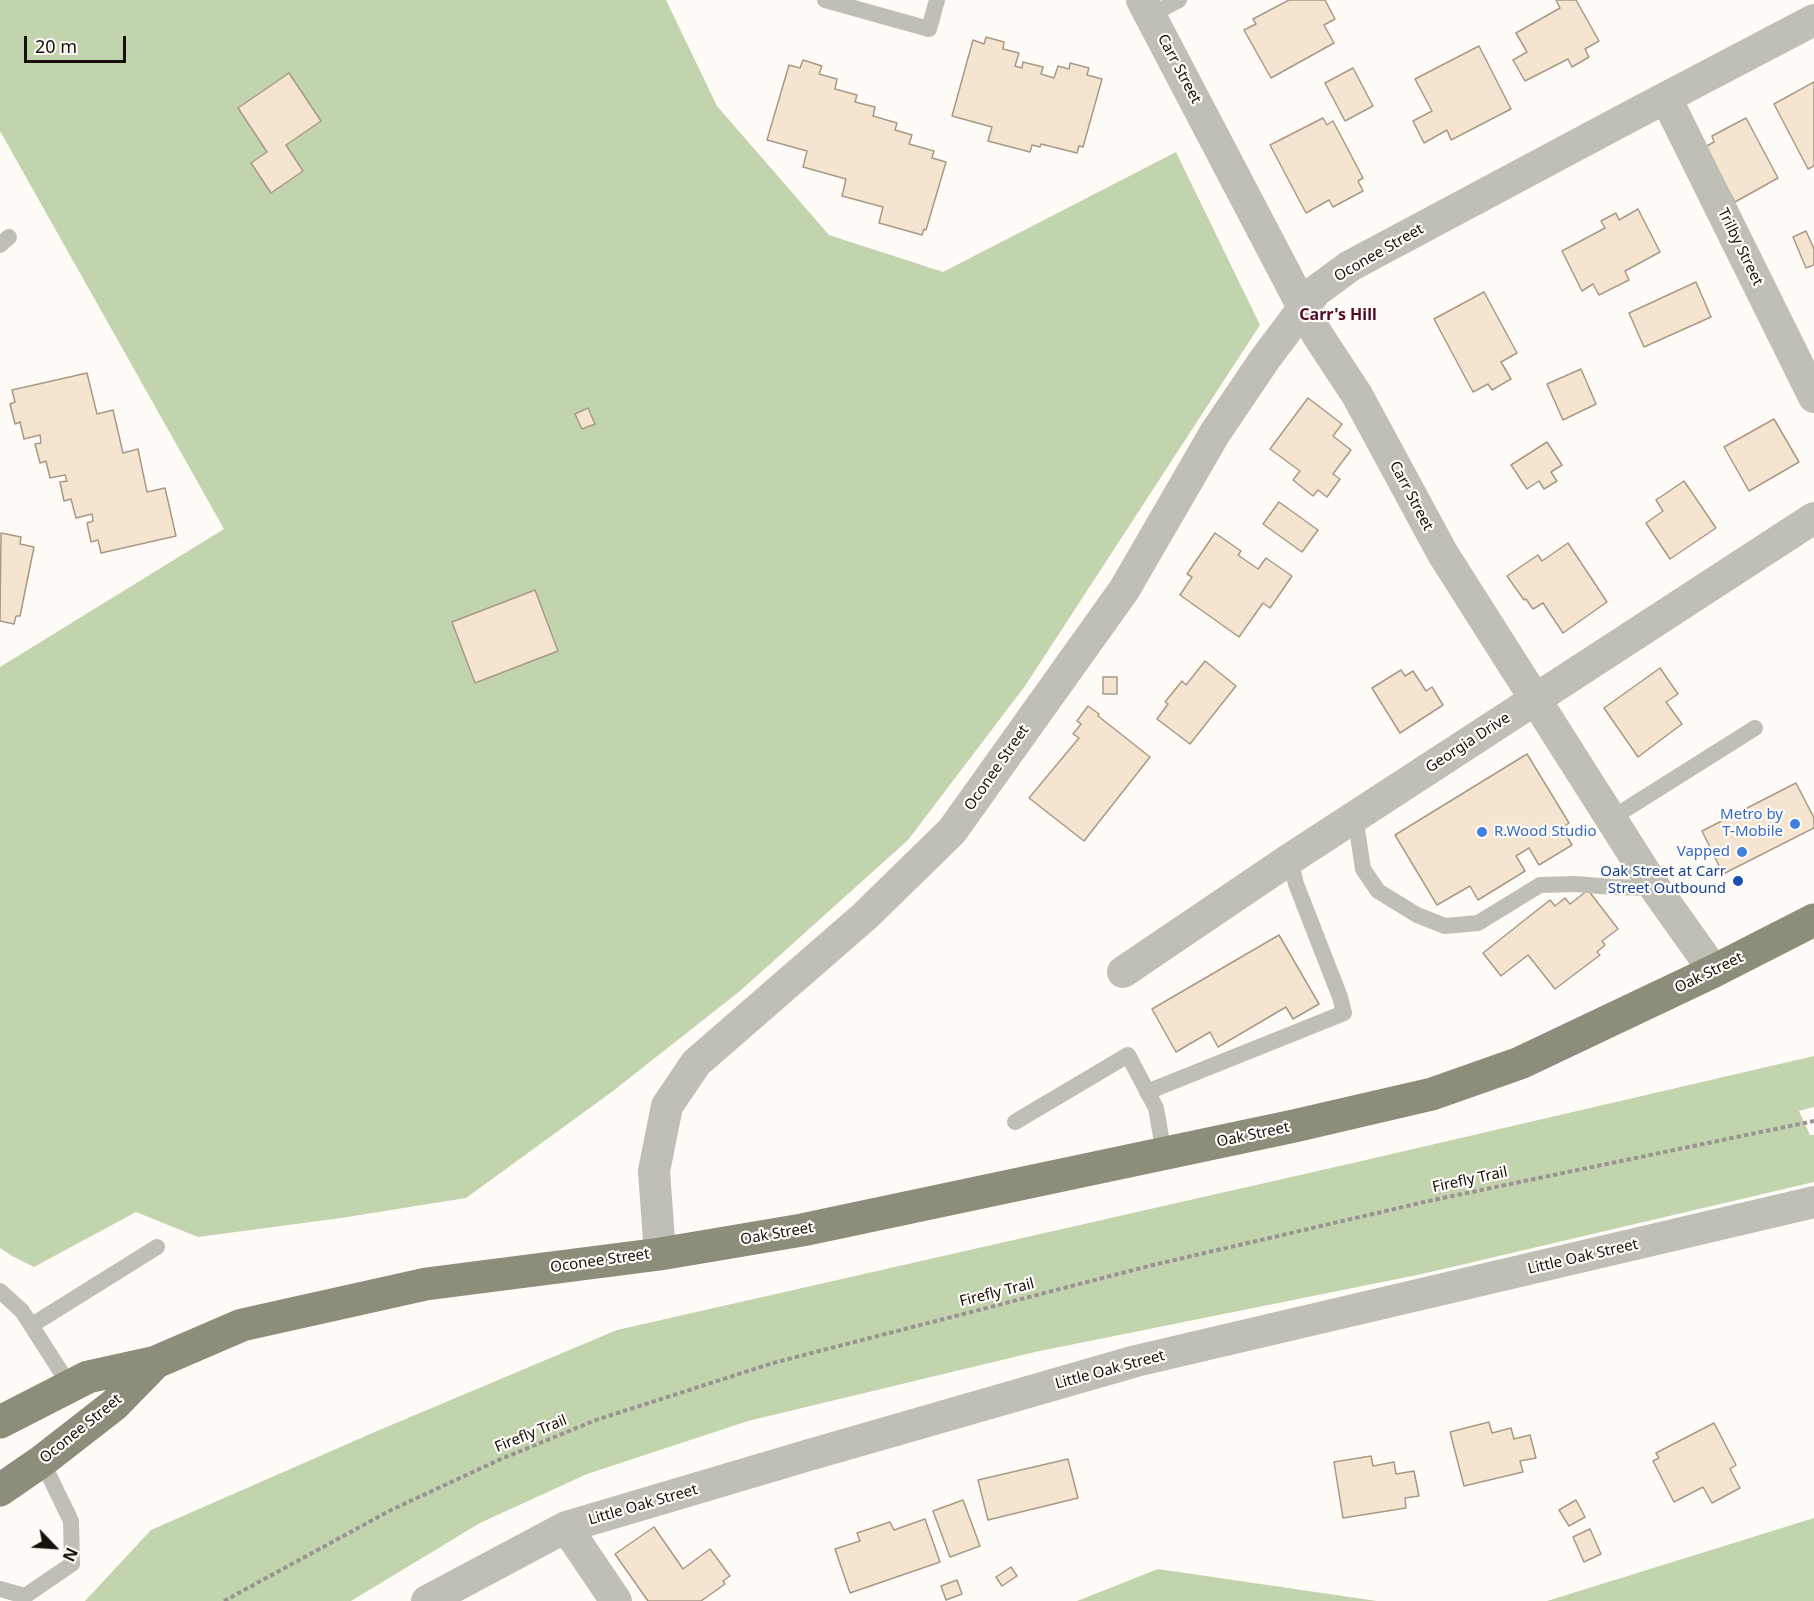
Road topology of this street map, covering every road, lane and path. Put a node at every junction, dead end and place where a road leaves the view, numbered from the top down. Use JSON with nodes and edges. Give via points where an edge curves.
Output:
{"nodes":[{"id":1,"x":825,"y":0,"type":"edge"},
{"id":2,"x":937,"y":0,"type":"edge"},
{"id":3,"x":1179,"y":0,"type":"edge"},
{"id":4,"x":1147,"y":8,"type":"edge"},
{"id":5,"x":1814,"y":20,"type":"edge"},
{"id":6,"x":1666,"y":98,"type":"junction"},
{"id":7,"x":1304,"y":309,"type":"junction"},
{"id":8,"x":1814,"y":397,"type":"edge"},
{"id":9,"x":1814,"y":518,"type":"edge"},
{"id":10,"x":1536,"y":699,"type":"junction"},
{"id":11,"x":1755,"y":728,"type":"dead end"},
{"id":12,"x":1356,"y":816,"type":"junction"},
{"id":13,"x":1612,"y":818,"type":"junction"},
{"id":14,"x":1290,"y":859,"type":"junction"},
{"id":15,"x":1656,"y":888,"type":"junction"},
{"id":16,"x":1814,"y":920,"type":"edge"},
{"id":17,"x":1714,"y":971,"type":"junction"},
{"id":18,"x":1123,"y":972,"type":"dead end"},
{"id":19,"x":1147,"y":1092,"type":"junction"},
{"id":20,"x":1814,"y":1121,"type":"edge"},
{"id":21,"x":1015,"y":1122,"type":"dead end"},
{"id":22,"x":1164,"y":1154,"type":"junction"},
{"id":23,"x":1814,"y":1202,"type":"edge"},
{"id":24,"x":157,"y":1247,"type":"dead end"},
{"id":25,"x":660,"y":1254,"type":"junction"},
{"id":26,"x":0,"y":1291,"type":"edge"},
{"id":27,"x":32,"y":1325,"type":"junction"},
{"id":28,"x":156,"y":1362,"type":"junction"},
{"id":29,"x":70,"y":1386,"type":"junction"},
{"id":30,"x":0,"y":1422,"type":"edge"},
{"id":31,"x":42,"y":1461,"type":"junction"},
{"id":32,"x":0,"y":1490,"type":"edge"},
{"id":33,"x":566,"y":1527,"type":"junction"},
{"id":34,"x":0,"y":1589,"type":"edge"},
{"id":35,"x":224,"y":1601,"type":"edge"},
{"id":36,"x":427,"y":1601,"type":"edge"},
{"id":37,"x":616,"y":1601,"type":"edge"}],
"edges":[{"from":1,"to":2,"type":"lane","via":[[929,29]]},
{"from":3,"to":4,"type":"lane"},
{"from":4,"to":7,"type":"street","name":"Carr Street"},
{"from":5,"to":6,"type":"street","name":"Oconee Street"},
{"from":6,"to":7,"type":"street","name":"Oconee Street","via":[[1350,267],[1316,291]]},
{"from":6,"to":8,"type":"street","name":"Trilby Street"},
{"from":7,"to":10,"type":"street","name":"Carr Street","via":[[1357,395],[1443,554]]},
{"from":7,"to":25,"type":"street","name":"Oconee Street","via":[[1215,433],[1124,590],[952,831],[865,916],[696,1063],[667,1106],[654,1171]]},
{"from":9,"to":10,"type":"street","name":"Georgia Drive"},
{"from":10,"to":12,"type":"street","name":"Georgia Drive"},
{"from":10,"to":13,"type":"street","name":"Carr Street"},
{"from":11,"to":13,"type":"lane"},
{"from":12,"to":14,"type":"street","name":"Georgia Drive"},
{"from":12,"to":15,"type":"lane","via":[[1363,869],[1378,891],[1417,915],[1445,926],[1478,923],[1540,885]]},
{"from":13,"to":15,"type":"street","name":"Carr Street"},
{"from":14,"to":18,"type":"street","name":"Georgia Drive"},
{"from":14,"to":19,"type":"lane","via":[[1344,1013]]},
{"from":15,"to":17,"type":"street","name":"Carr Street"},
{"from":16,"to":17,"type":"main road","name":"Oak Street"},
{"from":17,"to":22,"type":"main road","name":"Oak Street","via":[[1520,1064],[1432,1094]]},
{"from":19,"to":21,"type":"lane","via":[[1128,1055]]},
{"from":19,"to":22,"type":"lane","via":[[1156,1108]]},
{"from":20,"to":35,"type":"path","name":"Firefly Trail","via":[[1432,1200],[1153,1265],[773,1363],[596,1420],[501,1459],[391,1510]]},
{"from":22,"to":25,"type":"main road","name":"Oak Street","via":[[802,1230]]},
{"from":23,"to":33,"type":"street","name":"Little Oak Street","via":[[1136,1362]]},
{"from":24,"to":27,"type":"lane"},
{"from":25,"to":28,"type":"main road","name":"Oconee Street","via":[[426,1284],[242,1325]]},
{"from":26,"to":27,"type":"lane"},
{"from":27,"to":29,"type":"lane"},
{"from":28,"to":29,"type":"main road","name":"Oconee Street","via":[[88,1377]]},
{"from":28,"to":31,"type":"main road","name":"Oconee Street","via":[[114,1405]]},
{"from":29,"to":30,"type":"main road","name":"Oconee Street"},
{"from":31,"to":32,"type":"main road","name":"Oconee Street"},
{"from":31,"to":34,"type":"lane","via":[[71,1521],[72,1564],[26,1596]]},
{"from":33,"to":36,"type":"street","name":"Little Oak Street"},
{"from":33,"to":37,"type":"street"}]}
